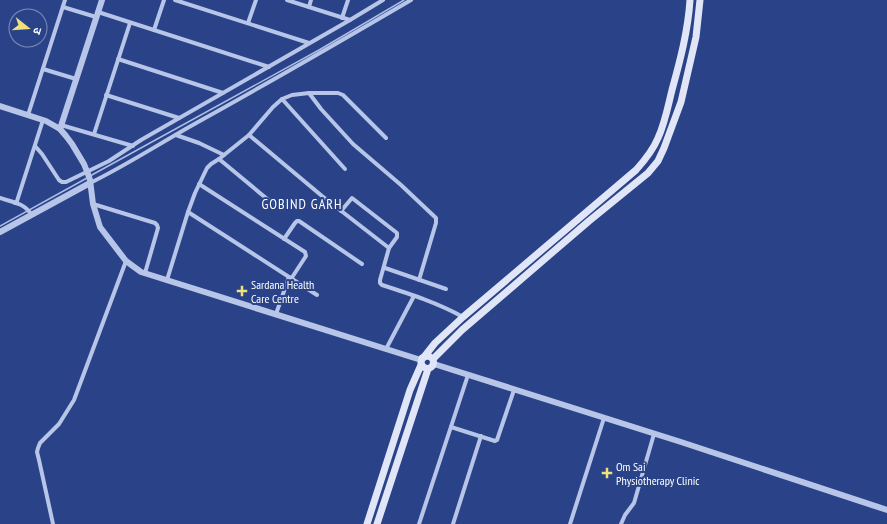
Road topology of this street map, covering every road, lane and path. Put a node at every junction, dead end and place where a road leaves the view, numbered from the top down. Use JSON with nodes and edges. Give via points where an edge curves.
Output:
{"nodes":[{"id":1,"x":65,"y":0,"type":"edge"},
{"id":2,"x":102,"y":0,"type":"edge"},
{"id":3,"x":164,"y":0,"type":"edge"},
{"id":4,"x":175,"y":0,"type":"edge"},
{"id":5,"x":256,"y":0,"type":"edge"},
{"id":6,"x":286,"y":0,"type":"edge"},
{"id":7,"x":311,"y":0,"type":"edge"},
{"id":8,"x":348,"y":0,"type":"edge"},
{"id":9,"x":383,"y":0,"type":"edge"},
{"id":10,"x":411,"y":0,"type":"edge"},
{"id":11,"x":690,"y":0,"type":"edge"},
{"id":12,"x":700,"y":0,"type":"edge"},
{"id":13,"x":62,"y":7,"type":"junction"},
{"id":14,"x":309,"y":7,"type":"junction"},
{"id":15,"x":97,"y":15,"type":"junction"},
{"id":16,"x":342,"y":18,"type":"junction"},
{"id":17,"x":350,"y":20,"type":"junction"},
{"id":18,"x":130,"y":23,"type":"junction"},
{"id":19,"x":248,"y":23,"type":"junction"},
{"id":20,"x":154,"y":30,"type":"junction"},
{"id":21,"x":309,"y":43,"type":"junction"},
{"id":22,"x":118,"y":59,"type":"junction"},
{"id":23,"x":268,"y":67,"type":"junction"},
{"id":24,"x":43,"y":69,"type":"junction"},
{"id":25,"x":76,"y":79,"type":"junction"},
{"id":26,"x":223,"y":93,"type":"junction"},
{"id":27,"x":309,"y":94,"type":"junction"},
{"id":28,"x":106,"y":95,"type":"junction"},
{"id":29,"x":282,"y":98,"type":"junction"},
{"id":30,"x":0,"y":106,"type":"edge"},
{"id":31,"x":28,"y":116,"type":"junction"},
{"id":32,"x":179,"y":118,"type":"junction"},
{"id":33,"x":43,"y":120,"type":"junction"},
{"id":34,"x":60,"y":127,"type":"junction"},
{"id":35,"x":94,"y":134,"type":"junction"},
{"id":36,"x":176,"y":135,"type":"junction"},
{"id":37,"x":250,"y":135,"type":"junction"},
{"id":38,"x":386,"y":138,"type":"dead end"},
{"id":39,"x":34,"y":146,"type":"junction"},
{"id":40,"x":133,"y":146,"type":"junction"},
{"id":41,"x":224,"y":155,"type":"junction"},
{"id":42,"x":219,"y":159,"type":"junction"},
{"id":43,"x":344,"y":169,"type":"dead end"},
{"id":44,"x":89,"y":177,"type":"junction"},
{"id":45,"x":199,"y":184,"type":"junction"},
{"id":46,"x":0,"y":198,"type":"edge"},
{"id":47,"x":16,"y":202,"type":"junction"},
{"id":48,"x":272,"y":203,"type":"dead end"},
{"id":49,"x":93,"y":204,"type":"junction"},
{"id":50,"x":29,"y":211,"type":"junction"},
{"id":51,"x":341,"y":211,"type":"junction"},
{"id":52,"x":188,"y":212,"type":"junction"},
{"id":53,"x":0,"y":232,"type":"edge"},
{"id":54,"x":284,"y":239,"type":"junction"},
{"id":55,"x":389,"y":248,"type":"junction"},
{"id":56,"x":126,"y":261,"type":"junction"},
{"id":57,"x":362,"y":264,"type":"dead end"},
{"id":58,"x":384,"y":268,"type":"junction"},
{"id":59,"x":145,"y":273,"type":"junction"},
{"id":60,"x":290,"y":278,"type":"junction"},
{"id":61,"x":167,"y":280,"type":"junction"},
{"id":62,"x":419,"y":280,"type":"junction"},
{"id":63,"x":446,"y":289,"type":"dead end"},
{"id":64,"x":317,"y":296,"type":"dead end"},
{"id":65,"x":414,"y":296,"type":"junction"},
{"id":66,"x":276,"y":314,"type":"junction"},
{"id":67,"x":463,"y":317,"type":"junction"},
{"id":68,"x":386,"y":349,"type":"junction"},
{"id":69,"x":427,"y":362,"type":"junction"},
{"id":70,"x":468,"y":375,"type":"junction"},
{"id":71,"x":514,"y":390,"type":"junction"},
{"id":72,"x":604,"y":418,"type":"junction"},
{"id":73,"x":451,"y":426,"type":"junction"},
{"id":74,"x":654,"y":434,"type":"junction"},
{"id":75,"x":481,"y":436,"type":"junction"},
{"id":76,"x":887,"y":510,"type":"edge"},
{"id":77,"x":53,"y":524,"type":"edge"},
{"id":78,"x":367,"y":524,"type":"edge"},
{"id":79,"x":377,"y":524,"type":"edge"},
{"id":80,"x":418,"y":524,"type":"edge"},
{"id":81,"x":453,"y":524,"type":"edge"},
{"id":82,"x":570,"y":524,"type":"edge"},
{"id":83,"x":621,"y":524,"type":"edge"}],
"edges":[{"from":1,"to":13,"type":"street"},
{"from":2,"to":15,"type":"street"},
{"from":3,"to":20,"type":"street"},
{"from":4,"to":19,"type":"street"},
{"from":5,"to":19,"type":"street"},
{"from":6,"to":14,"type":"street"},
{"from":7,"to":14,"type":"street"},
{"from":8,"to":16,"type":"street"},
{"from":9,"to":17,"type":"street"},
{"from":10,"to":36,"type":"street"},
{"from":11,"to":67,"type":"main road","via":[[679,64],[664,119],[651,151],[625,180]]},
{"from":12,"to":69,"type":"main road","via":[[696,37],[681,102],[658,161],[648,173]]},
{"from":13,"to":15,"type":"street"},
{"from":13,"to":24,"type":"street"},
{"from":14,"to":16,"type":"street"},
{"from":15,"to":18,"type":"street"},
{"from":15,"to":25,"type":"street"},
{"from":16,"to":17,"type":"street"},
{"from":17,"to":21,"type":"street"},
{"from":18,"to":20,"type":"street"},
{"from":18,"to":22,"type":"street"},
{"from":19,"to":21,"type":"street"},
{"from":20,"to":23,"type":"street"},
{"from":21,"to":23,"type":"street"},
{"from":22,"to":26,"type":"street"},
{"from":22,"to":28,"type":"street"},
{"from":23,"to":26,"type":"street"},
{"from":24,"to":25,"type":"street"},
{"from":24,"to":31,"type":"street"},
{"from":25,"to":34,"type":"street"},
{"from":26,"to":32,"type":"street"},
{"from":27,"to":29,"type":"street"},
{"from":27,"to":38,"type":"street","via":[[342,95]]},
{"from":27,"to":62,"type":"street","via":[[352,144],[436,218]]},
{"from":28,"to":32,"type":"street"},
{"from":28,"to":35,"type":"street"},
{"from":29,"to":37,"type":"street"},
{"from":29,"to":43,"type":"street"},
{"from":30,"to":31,"type":"street"},
{"from":31,"to":33,"type":"street"},
{"from":32,"to":40,"type":"street"},
{"from":33,"to":34,"type":"street"},
{"from":33,"to":39,"type":"street"},
{"from":34,"to":35,"type":"street"},
{"from":34,"to":44,"type":"street"},
{"from":35,"to":40,"type":"street"},
{"from":36,"to":41,"type":"street"},
{"from":36,"to":44,"type":"street","via":[[120,167]]},
{"from":37,"to":41,"type":"street"},
{"from":37,"to":51,"type":"street"},
{"from":39,"to":44,"type":"street","via":[[62,182]]},
{"from":39,"to":47,"type":"street"},
{"from":40,"to":44,"type":"street"},
{"from":41,"to":42,"type":"street"},
{"from":42,"to":45,"type":"street","via":[[207,168]]},
{"from":42,"to":48,"type":"street"},
{"from":44,"to":49,"type":"street"},
{"from":44,"to":50,"type":"street"},
{"from":45,"to":52,"type":"street"},
{"from":45,"to":54,"type":"street"},
{"from":46,"to":47,"type":"street"},
{"from":47,"to":50,"type":"street"},
{"from":49,"to":56,"type":"street","via":[[100,227]]},
{"from":49,"to":59,"type":"street","via":[[157,225]]},
{"from":50,"to":53,"type":"street"},
{"from":51,"to":55,"type":"street"},
{"from":51,"to":55,"type":"street","via":[[352,198],[354,199],[397,233]]},
{"from":52,"to":60,"type":"street"},
{"from":52,"to":61,"type":"street"},
{"from":54,"to":57,"type":"street","via":[[295,222],[299,221]]},
{"from":54,"to":60,"type":"street","via":[[306,254]]},
{"from":55,"to":58,"type":"street"},
{"from":56,"to":59,"type":"street"},
{"from":56,"to":77,"type":"street","via":[[74,400],[59,424],[38,448]]},
{"from":58,"to":62,"type":"street"},
{"from":58,"to":65,"type":"street","via":[[380,280],[382,285]]},
{"from":59,"to":61,"type":"street"},
{"from":60,"to":64,"type":"street"},
{"from":60,"to":66,"type":"street"},
{"from":61,"to":66,"type":"street"},
{"from":62,"to":63,"type":"street"},
{"from":65,"to":67,"type":"street"},
{"from":65,"to":68,"type":"street"},
{"from":66,"to":68,"type":"street"},
{"from":67,"to":69,"type":"main road","via":[[435,343]]},
{"from":68,"to":69,"type":"street"},
{"from":69,"to":70,"type":"street"},
{"from":69,"to":78,"type":"main road","via":[[410,390]]},
{"from":69,"to":79,"type":"main road"},
{"from":70,"to":71,"type":"street"},
{"from":70,"to":73,"type":"street"},
{"from":71,"to":72,"type":"street"},
{"from":71,"to":75,"type":"street","via":[[497,440]]},
{"from":72,"to":74,"type":"street"},
{"from":72,"to":82,"type":"street"},
{"from":73,"to":75,"type":"street"},
{"from":73,"to":80,"type":"street"},
{"from":74,"to":76,"type":"street"},
{"from":74,"to":83,"type":"street","via":[[634,503]]},
{"from":75,"to":81,"type":"street"}]}
